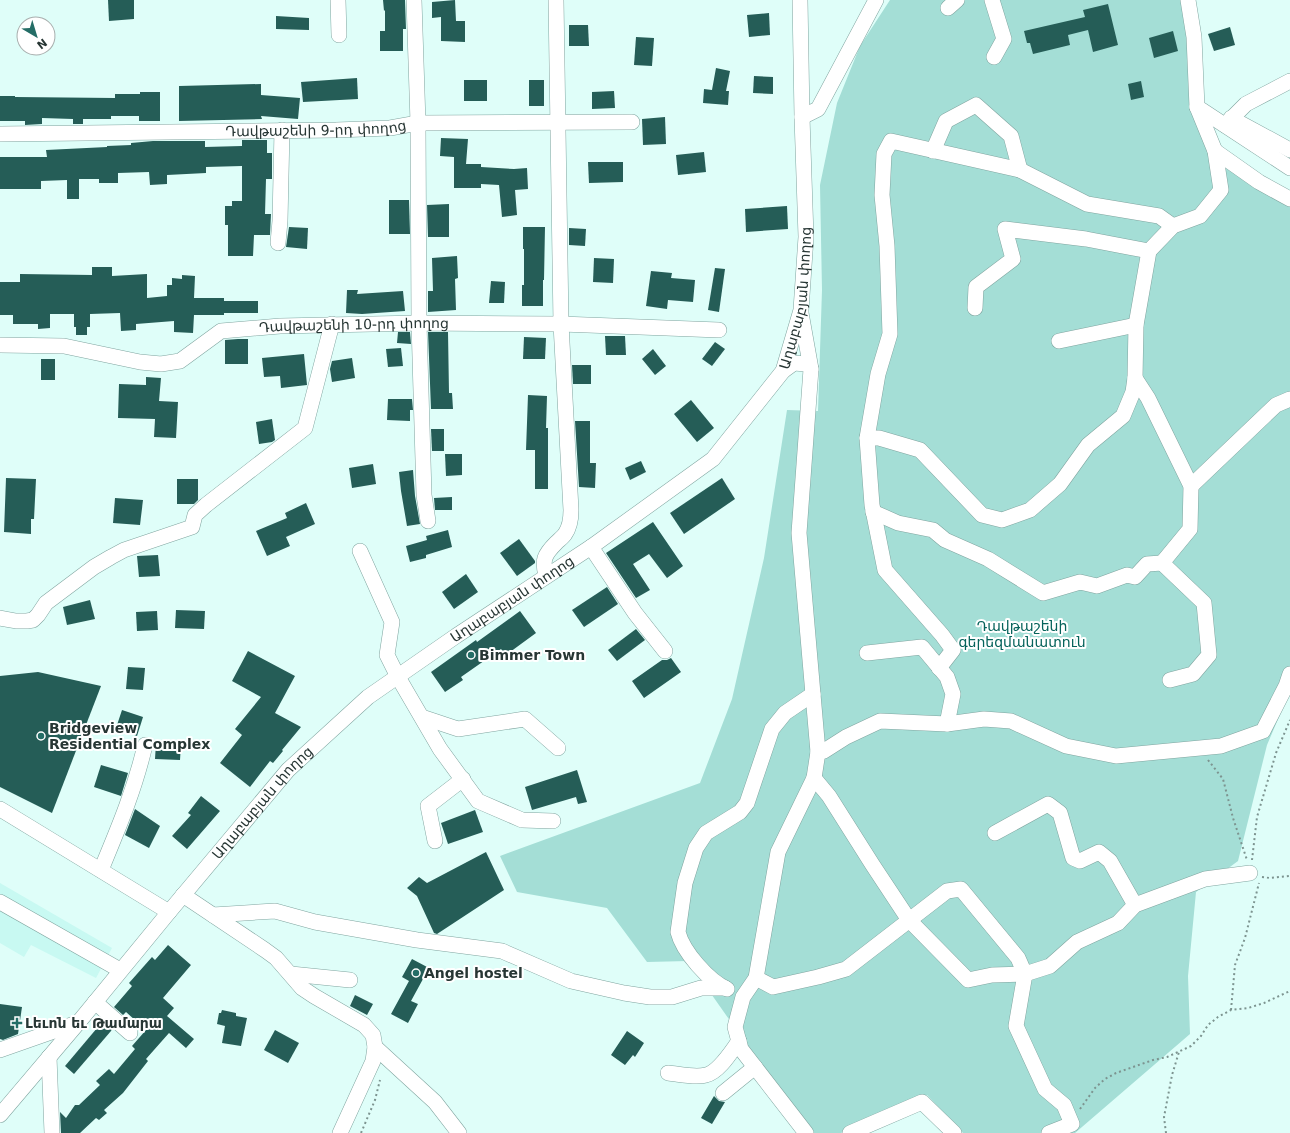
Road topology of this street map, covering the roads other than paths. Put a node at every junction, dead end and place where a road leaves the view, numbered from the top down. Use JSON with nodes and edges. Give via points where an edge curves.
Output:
{"nodes":[{"id":1,"x":338,"y":0,"type":"edge"},
{"id":2,"x":414,"y":0,"type":"edge"},
{"id":3,"x":556,"y":0,"type":"edge"},
{"id":4,"x":800,"y":0,"type":"edge"},
{"id":5,"x":876,"y":0,"type":"edge"},
{"id":6,"x":992,"y":0,"type":"edge"},
{"id":7,"x":1188,"y":0,"type":"edge"},
{"id":8,"x":339,"y":35,"type":"dead end"},
{"id":9,"x":994,"y":57,"type":"dead end"},
{"id":10,"x":1290,"y":81,"type":"edge"},
{"id":11,"x":1197,"y":107,"type":"junction"},
{"id":12,"x":802,"y":117,"type":"junction"},
{"id":13,"x":558,"y":122,"type":"junction"},
{"id":14,"x":632,"y":122,"type":"dead end"},
{"id":15,"x":1228,"y":122,"type":"junction"},
{"id":16,"x":418,"y":123,"type":"junction"},
{"id":17,"x":282,"y":130,"type":"junction"},
{"id":18,"x":0,"y":134,"type":"edge"},
{"id":19,"x":933,"y":150,"type":"junction"},
{"id":20,"x":1290,"y":150,"type":"edge"},
{"id":21,"x":1215,"y":151,"type":"junction"},
{"id":22,"x":1290,"y":168,"type":"edge"},
{"id":23,"x":1020,"y":170,"type":"junction"},
{"id":24,"x":1290,"y":199,"type":"edge"},
{"id":25,"x":1173,"y":226,"type":"junction"},
{"id":26,"x":278,"y":243,"type":"dead end"},
{"id":27,"x":1149,"y":251,"type":"junction"},
{"id":28,"x":975,"y":308,"type":"dead end"},
{"id":29,"x":800,"y":310,"type":"junction"},
{"id":30,"x":419,"y":323,"type":"junction"},
{"id":31,"x":332,"y":324,"type":"junction"},
{"id":32,"x":561,"y":324,"type":"junction"},
{"id":33,"x":1136,"y":325,"type":"junction"},
{"id":34,"x":719,"y":330,"type":"dead end"},
{"id":35,"x":1058,"y":341,"type":"dead end"},
{"id":36,"x":0,"y":345,"type":"edge"},
{"id":37,"x":811,"y":369,"type":"junction"},
{"id":38,"x":783,"y":371,"type":"junction"},
{"id":39,"x":1135,"y":378,"type":"junction"},
{"id":40,"x":1290,"y":399,"type":"edge"},
{"id":41,"x":867,"y":438,"type":"junction"},
{"id":42,"x":1191,"y":486,"type":"junction"},
{"id":43,"x":873,"y":512,"type":"junction"},
{"id":44,"x":428,"y":521,"type":"dead end"},
{"id":45,"x":591,"y":547,"type":"junction"},
{"id":46,"x":360,"y":551,"type":"dead end"},
{"id":47,"x":1162,"y":563,"type":"junction"},
{"id":48,"x":546,"y":576,"type":"junction"},
{"id":49,"x":0,"y":618,"type":"edge"},
{"id":50,"x":665,"y":651,"type":"dead end"},
{"id":51,"x":867,"y":653,"type":"dead end"},
{"id":52,"x":939,"y":668,"type":"junction"},
{"id":53,"x":1290,"y":674,"type":"edge"},
{"id":54,"x":398,"y":677,"type":"junction"},
{"id":55,"x":1170,"y":680,"type":"dead end"},
{"id":56,"x":813,"y":694,"type":"junction"},
{"id":57,"x":422,"y":717,"type":"junction"},
{"id":58,"x":948,"y":724,"type":"junction"},
{"id":59,"x":145,"y":745,"type":"dead end"},
{"id":60,"x":558,"y":748,"type":"dead end"},
{"id":61,"x":818,"y":752,"type":"junction"},
{"id":62,"x":814,"y":778,"type":"junction"},
{"id":63,"x":463,"y":780,"type":"junction"},
{"id":64,"x":0,"y":809,"type":"edge"},
{"id":65,"x":553,"y":821,"type":"dead end"},
{"id":66,"x":995,"y":833,"type":"dead end"},
{"id":67,"x":435,"y":841,"type":"dead end"},
{"id":68,"x":100,"y":870,"type":"junction"},
{"id":69,"x":1256,"y":875,"type":"road end"},
{"id":70,"x":183,"y":895,"type":"junction"},
{"id":71,"x":0,"y":902,"type":"edge"},
{"id":72,"x":1135,"y":905,"type":"junction"},
{"id":73,"x":169,"y":912,"type":"junction"},
{"id":74,"x":213,"y":915,"type":"junction"},
{"id":75,"x":909,"y":920,"type":"junction"},
{"id":76,"x":120,"y":970,"type":"junction"},
{"id":77,"x":291,"y":974,"type":"junction"},
{"id":78,"x":1025,"y":974,"type":"junction"},
{"id":79,"x":756,"y":978,"type":"junction"},
{"id":80,"x":350,"y":980,"type":"dead end"},
{"id":81,"x":725,"y":988,"type":"junction"},
{"id":82,"x":743,"y":997,"type":"junction"},
{"id":83,"x":95,"y":1002,"type":"junction"},
{"id":84,"x":78,"y":1023,"type":"junction"},
{"id":85,"x":130,"y":1033,"type":"dead end"},
{"id":86,"x":739,"y":1041,"type":"junction"},
{"id":87,"x":375,"y":1047,"type":"junction"},
{"id":88,"x":0,"y":1050,"type":"edge"},
{"id":89,"x":49,"y":1057,"type":"junction"},
{"id":90,"x":755,"y":1067,"type":"junction"},
{"id":91,"x":668,"y":1073,"type":"dead end"},
{"id":92,"x":722,"y":1093,"type":"dead end"},
{"id":93,"x":0,"y":1115,"type":"edge"},
{"id":94,"x":52,"y":1133,"type":"edge"},
{"id":95,"x":340,"y":1133,"type":"edge"},
{"id":96,"x":459,"y":1133,"type":"edge"},
{"id":97,"x":806,"y":1133,"type":"edge"},
{"id":98,"x":850,"y":1133,"type":"edge"},
{"id":99,"x":954,"y":1133,"type":"edge"},
{"id":100,"x":1049,"y":1133,"type":"edge"}],
"edges":[{"from":1,"to":8,"type":"street"},
{"from":2,"to":16,"type":"street"},
{"from":3,"to":13,"type":"street"},
{"from":4,"to":12,"type":"street","name":"Աղաբաբյան փողոց"},
{"from":5,"to":12,"type":"street","via":[[818,110]]},
{"from":6,"to":9,"type":"street","via":[[1004,39]]},
{"from":7,"to":11,"type":"street","via":[[1194,37]]},
{"from":10,"to":15,"type":"street","via":[[1246,104]]},
{"from":11,"to":15,"type":"street"},
{"from":11,"to":21,"type":"street"},
{"from":12,"to":29,"type":"street","name":"Աղաբաբյան փողոց","via":[[806,237]]},
{"from":13,"to":14,"type":"street","name":"Դավթաշենի 9-րդ փողոց"},
{"from":13,"to":16,"type":"street","name":"Դավթաշենի 9-րդ փողոց"},
{"from":13,"to":32,"type":"street"},
{"from":15,"to":20,"type":"street"},
{"from":15,"to":22,"type":"street"},
{"from":16,"to":17,"type":"street","name":"Դավթաշենի 9-րդ փողոց","via":[[390,128]]},
{"from":16,"to":30,"type":"street"},
{"from":17,"to":18,"type":"street","name":"Դավթաշենի 9-րդ փողոց"},
{"from":17,"to":26,"type":"street"},
{"from":19,"to":23,"type":"street"},
{"from":19,"to":23,"type":"street","via":[[946,121],[976,105],[1011,136]]},
{"from":19,"to":41,"type":"street","via":[[891,141],[884,154],[882,194],[887,246],[890,334],[878,374]]},
{"from":21,"to":24,"type":"street","via":[[1259,182]]},
{"from":21,"to":25,"type":"street","via":[[1221,190],[1200,216]]},
{"from":23,"to":25,"type":"street","via":[[1088,204],[1159,216]]},
{"from":25,"to":27,"type":"street"},
{"from":27,"to":28,"type":"street","via":[[1086,239],[1005,230],[1013,259],[976,287]]},
{"from":27,"to":33,"type":"street"},
{"from":29,"to":37,"type":"street"},
{"from":29,"to":38,"type":"street","name":"Աղաբաբյան փողոց"},
{"from":30,"to":31,"type":"street","name":"Դավթաշենի 10-րդ փողոց"},
{"from":30,"to":32,"type":"street","name":"Դավթաշենի 10-րդ փողոց"},
{"from":30,"to":44,"type":"street","via":[[424,495]]},
{"from":31,"to":36,"type":"street","name":"Դավթաշենի 10-րդ փողոց","via":[[221,331],[180,361],[161,364],[64,346]]},
{"from":31,"to":49,"type":"street","via":[[305,428],[206,505],[195,515],[192,527],[124,550],[111,557],[46,603],[33,620],[16,621]]},
{"from":32,"to":34,"type":"street","name":"Դավթաշենի 10-րդ փողոց"},
{"from":32,"to":48,"type":"street","via":[[571,510],[566,534],[555,543],[544,559]]},
{"from":33,"to":35,"type":"street"},
{"from":33,"to":39,"type":"street"},
{"from":37,"to":38,"type":"street","via":[[806,364],[794,362]]},
{"from":37,"to":56,"type":"street","via":[[799,533]]},
{"from":38,"to":45,"type":"street","name":"Աղաբաբյան փողոց","via":[[712,459]]},
{"from":39,"to":41,"type":"street","via":[[1133,392],[1123,416],[1088,445],[1060,484],[1030,510],[1002,520],[982,516],[920,450],[879,438]]},
{"from":39,"to":42,"type":"street","via":[[1148,398]]},
{"from":40,"to":42,"type":"street","via":[[1276,405]]},
{"from":41,"to":43,"type":"street"},
{"from":42,"to":47,"type":"street","via":[[1190,529]]},
{"from":43,"to":47,"type":"street","via":[[898,523],[932,530],[945,540],[988,559],[1044,592],[1080,582],[1097,586],[1127,575],[1135,577],[1147,564]]},
{"from":43,"to":52,"type":"street","via":[[885,570],[953,650]]},
{"from":45,"to":48,"type":"street","name":"Աղաբաբյան փողոց"},
{"from":45,"to":50,"type":"street","via":[[634,613]]},
{"from":46,"to":54,"type":"street","via":[[392,622],[387,655]]},
{"from":47,"to":55,"type":"street","via":[[1204,604],[1209,655],[1193,674]]},
{"from":48,"to":54,"type":"street","name":"Աղաբաբյան փողոց"},
{"from":51,"to":52,"type":"street","via":[[922,647]]},
{"from":52,"to":58,"type":"street","via":[[947,677],[953,694]]},
{"from":53,"to":58,"type":"street","via":[[1263,731],[1221,746],[1116,756],[1066,746],[1011,722],[984,719]]},
{"from":54,"to":57,"type":"street"},
{"from":54,"to":70,"type":"street","name":"Աղաբաբյան փողոց","via":[[368,697],[288,770]]},
{"from":56,"to":61,"type":"street"},
{"from":56,"to":81,"type":"street","via":[[785,713],[772,729],[747,803],[740,812],[706,833],[696,848],[678,932],[684,948],[706,973]]},
{"from":57,"to":60,"type":"street","via":[[458,729],[524,719]]},
{"from":57,"to":63,"type":"street","via":[[440,749]]},
{"from":58,"to":61,"type":"street","via":[[880,721]]},
{"from":59,"to":68,"type":"street","via":[[128,804]]},
{"from":61,"to":62,"type":"street"},
{"from":62,"to":75,"type":"street","via":[[829,796]]},
{"from":62,"to":79,"type":"street","via":[[778,852]]},
{"from":63,"to":65,"type":"street","via":[[478,801],[522,820]]},
{"from":63,"to":67,"type":"street","via":[[428,806]]},
{"from":64,"to":68,"type":"street"},
{"from":66,"to":72,"type":"street","via":[[1048,804],[1060,813],[1073,858],[1080,860],[1099,852],[1110,861]]},
{"from":68,"to":73,"type":"street"},
{"from":69,"to":72,"type":"street","via":[[1205,879]]},
{"from":70,"to":73,"type":"street","name":"Աղաբաբյան փողոց"},
{"from":70,"to":74,"type":"street"},
{"from":71,"to":76,"type":"street"},
{"from":72,"to":78,"type":"street","via":[[1118,923],[1076,942],[1050,966]]},
{"from":73,"to":76,"type":"street","name":"Աղաբաբյան փողոց"},
{"from":74,"to":77,"type":"street","via":[[265,950]]},
{"from":74,"to":81,"type":"street","via":[[275,911],[315,922],[418,940],[502,951],[571,981],[650,997],[672,997],[701,988]]},
{"from":75,"to":78,"type":"street","via":[[968,980],[992,975]]},
{"from":75,"to":78,"type":"street","via":[[947,891],[961,889],[1018,958]]},
{"from":75,"to":79,"type":"street","via":[[846,969],[773,987]]},
{"from":76,"to":83,"type":"street","name":"Աղաբաբյան փողոց"},
{"from":77,"to":80,"type":"street"},
{"from":77,"to":87,"type":"street","via":[[302,988],[364,1025],[373,1035]]},
{"from":78,"to":100,"type":"street","via":[[1016,1026],[1045,1090],[1064,1105],[1072,1124]]},
{"from":79,"to":82,"type":"street"},
{"from":81,"to":82,"type":"street"},
{"from":82,"to":86,"type":"street","via":[[735,1027]]},
{"from":83,"to":84,"type":"street","name":"Աղաբաբյան փողոց"},
{"from":83,"to":85,"type":"street"},
{"from":84,"to":88,"type":"street"},
{"from":84,"to":89,"type":"street","name":"Աղաբաբյան փողոց"},
{"from":86,"to":90,"type":"street"},
{"from":86,"to":91,"type":"street","via":[[713,1072],[706,1075]]},
{"from":87,"to":95,"type":"street","via":[[373,1060]]},
{"from":87,"to":96,"type":"street","via":[[434,1102]]},
{"from":89,"to":93,"type":"street","name":"Աղաբաբյան փողոց"},
{"from":89,"to":94,"type":"street"},
{"from":90,"to":92,"type":"street"},
{"from":90,"to":97,"type":"street"},
{"from":98,"to":99,"type":"street","via":[[922,1102]]}]}
